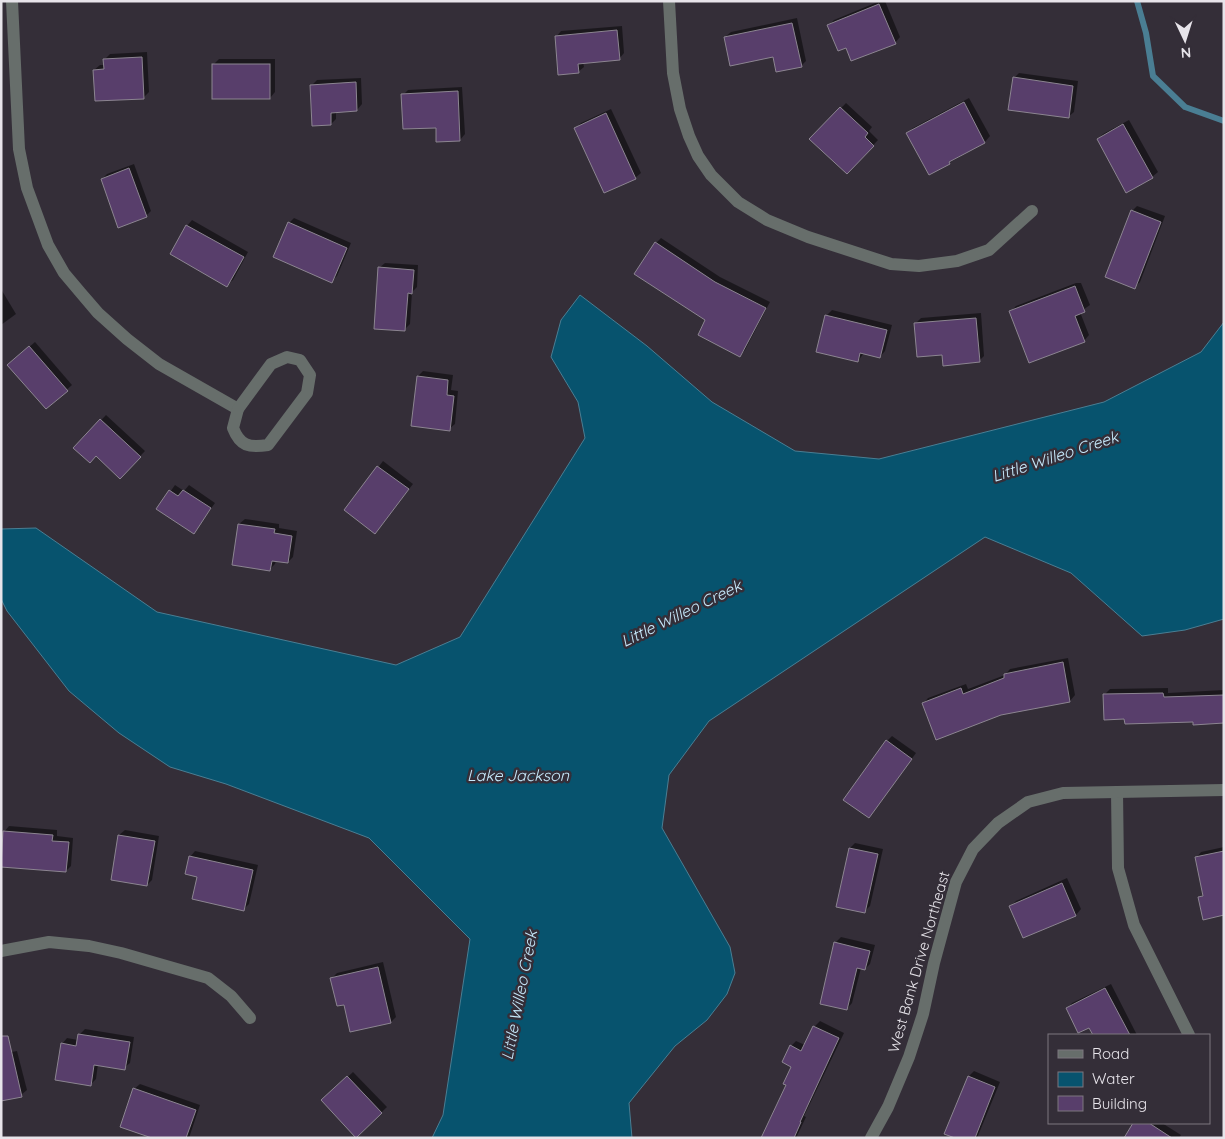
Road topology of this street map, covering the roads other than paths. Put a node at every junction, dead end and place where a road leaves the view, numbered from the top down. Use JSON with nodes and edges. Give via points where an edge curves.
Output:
{"nodes":[{"id":1,"x":12,"y":1,"type":"edge"},
{"id":2,"x":669,"y":1,"type":"edge"},
{"id":3,"x":1032,"y":211,"type":"dead end"},
{"id":4,"x":238,"y":409,"type":"junction"},
{"id":5,"x":1224,"y":790,"type":"edge"},
{"id":6,"x":1117,"y":792,"type":"junction"},
{"id":7,"x":1,"y":951,"type":"edge"},
{"id":8,"x":250,"y":1018,"type":"dead end"},
{"id":9,"x":1188,"y":1034,"type":"edge"},
{"id":10,"x":871,"y":1138,"type":"edge"}],
"edges":[{"from":1,"to":4,"type":"street","via":[[19,148],[27,188],[48,245],[64,272],[98,314],[159,364]]},
{"from":2,"to":3,"type":"street","via":[[673,73],[689,136],[711,175],[738,202],[767,220],[891,264],[919,266],[957,261],[989,250]]},
{"from":4,"to":4,"type":"street","via":[[233,428],[237,437],[255,447],[268,445],[307,392],[310,375],[300,360],[287,357],[272,364]]},
{"from":5,"to":6,"type":"street","name":"West Bank Drive Northeast"},
{"from":6,"to":9,"type":"street","via":[[1118,868],[1134,926]]},
{"from":6,"to":10,"type":"street","name":"West Bank Drive Northeast","via":[[1064,793],[1028,802],[998,823],[973,849],[956,882],[909,1057]]},
{"from":7,"to":8,"type":"street","via":[[49,942],[121,953],[208,978],[231,996]]}]}
